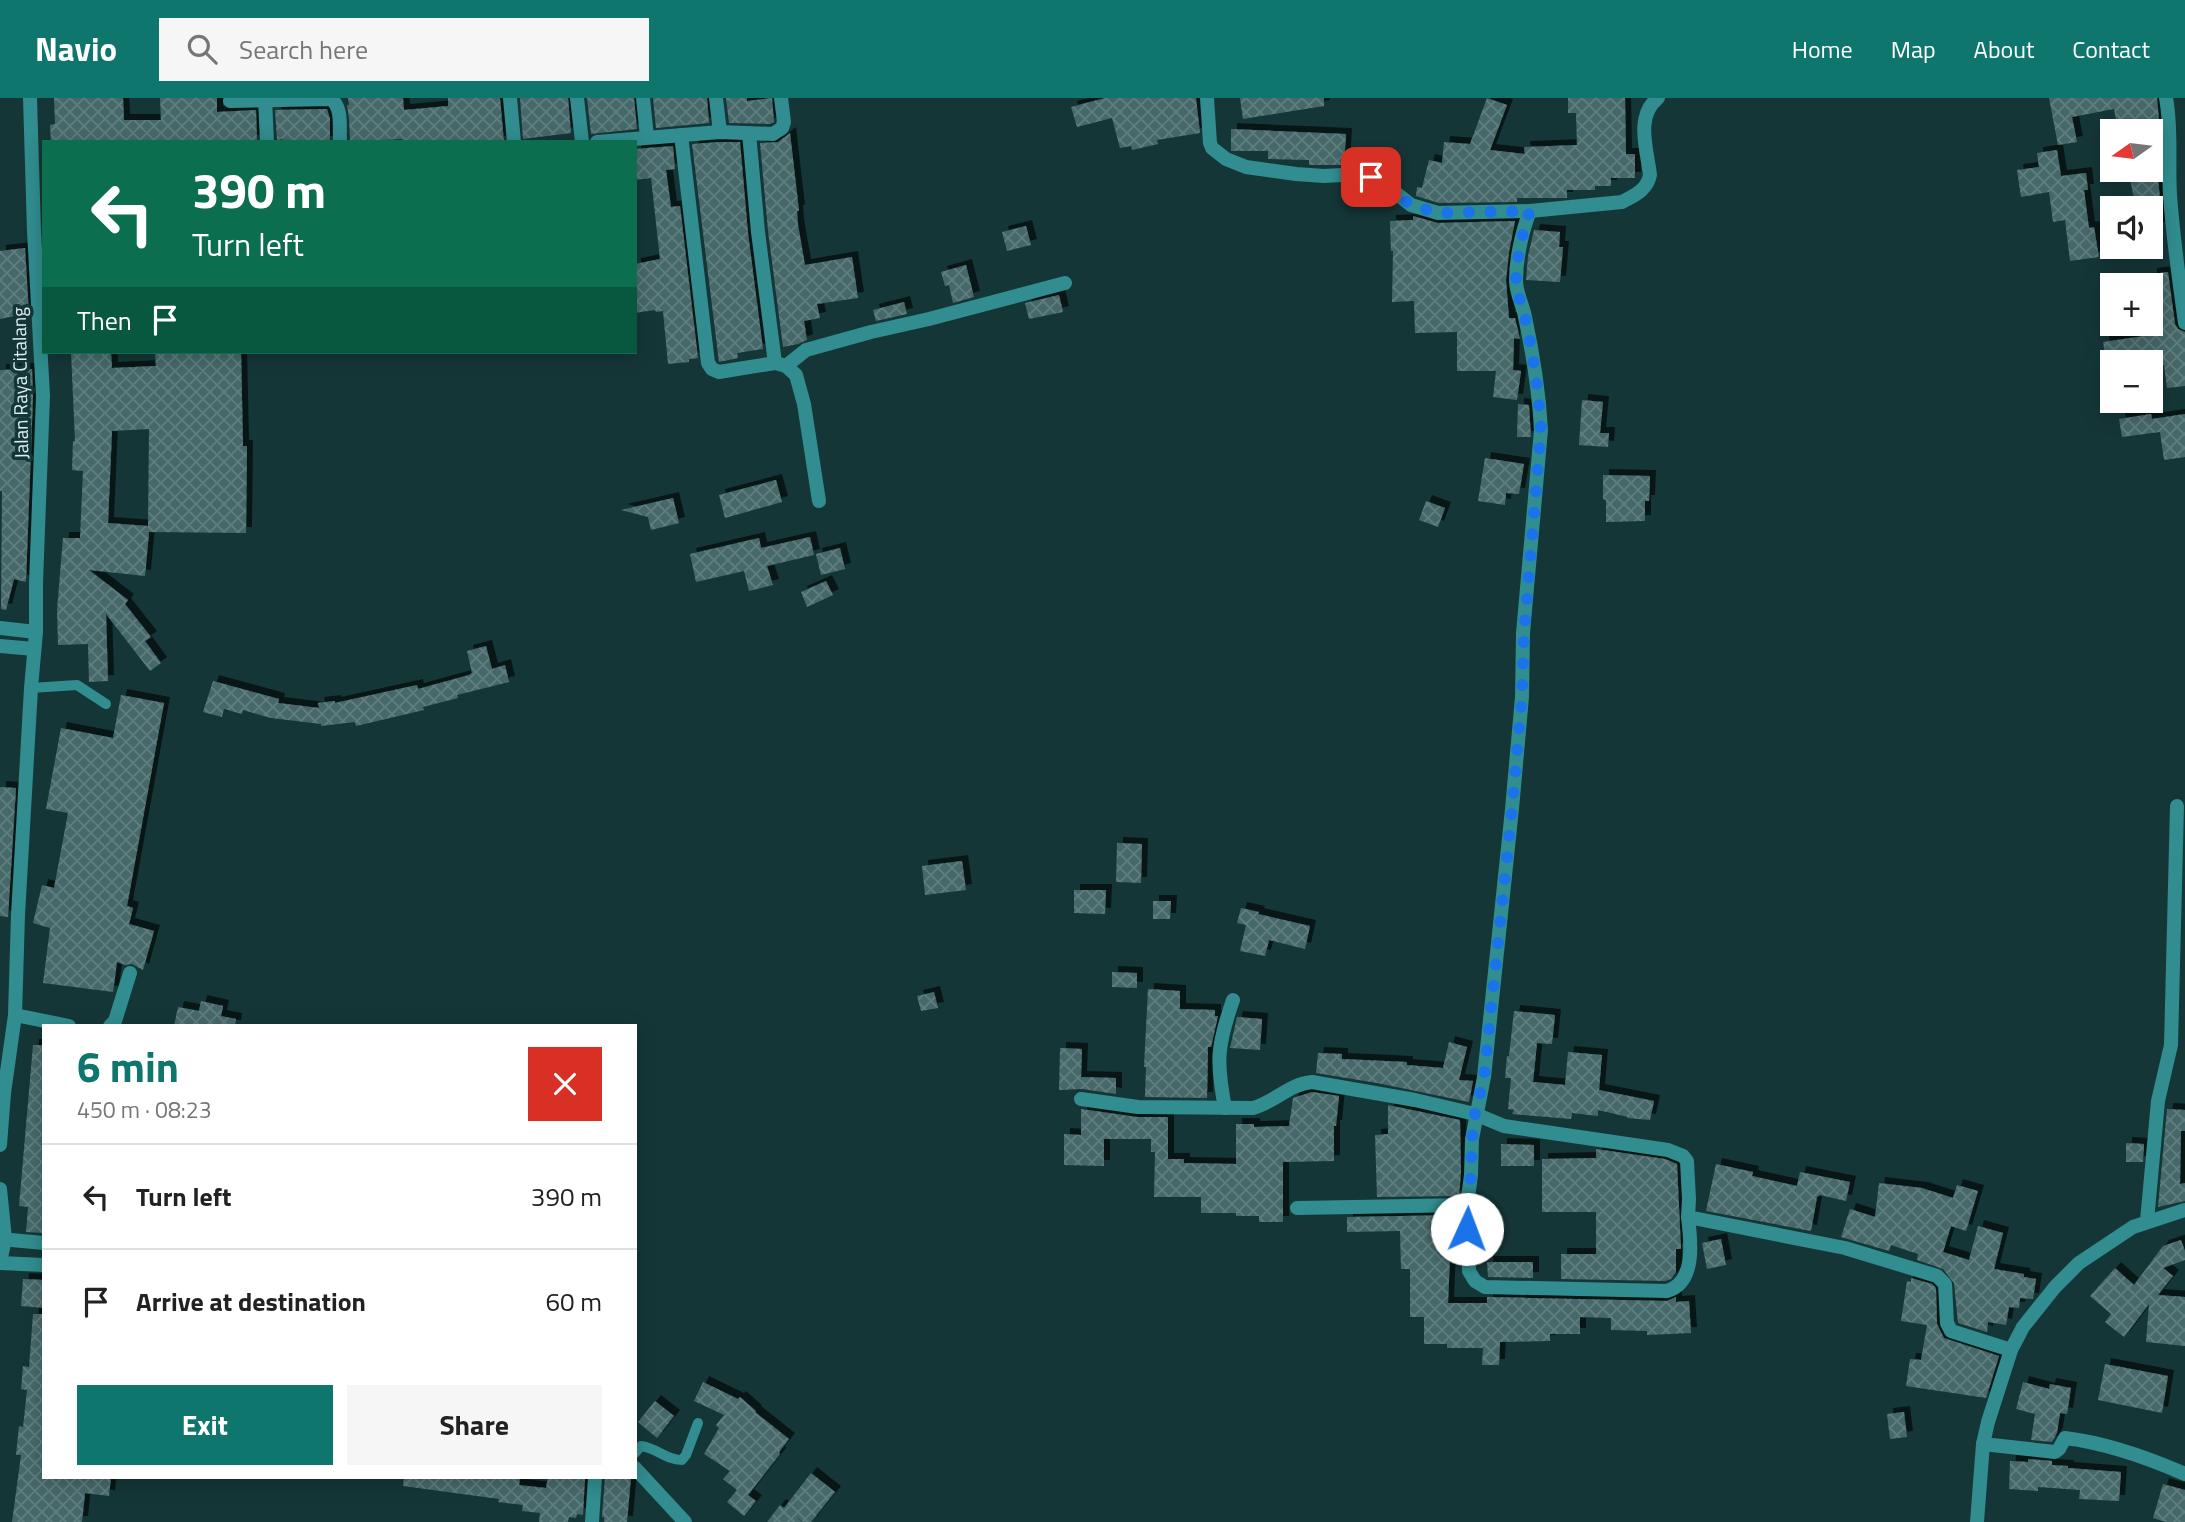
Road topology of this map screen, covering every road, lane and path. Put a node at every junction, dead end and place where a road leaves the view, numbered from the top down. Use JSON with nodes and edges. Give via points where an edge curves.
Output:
{"nodes":[{"id":1,"x":30,"y":98,"type":"edge"},
{"id":2,"x":510,"y":98,"type":"edge"},
{"id":3,"x":577,"y":98,"type":"edge"},
{"id":4,"x":643,"y":98,"type":"edge"},
{"id":5,"x":716,"y":98,"type":"edge"},
{"id":6,"x":781,"y":98,"type":"edge"},
{"id":7,"x":1207,"y":98,"type":"edge"},
{"id":8,"x":1658,"y":98,"type":"edge"},
{"id":9,"x":2166,"y":98,"type":"edge"},
{"id":10,"x":265,"y":99,"type":"edge"},
{"id":11,"x":230,"y":101,"type":"dead end"},
{"id":12,"x":720,"y":132,"type":"junction"},
{"id":13,"x":749,"y":133,"type":"junction"},
{"id":14,"x":681,"y":135,"type":"junction"},
{"id":15,"x":647,"y":138,"type":"junction"},
{"id":16,"x":267,"y":140,"type":"edge"},
{"id":17,"x":340,"y":140,"type":"edge"},
{"id":18,"x":514,"y":140,"type":"edge"},
{"id":19,"x":582,"y":140,"type":"edge"},
{"id":20,"x":622,"y":140,"type":"edge"},
{"id":21,"x":1530,"y":211,"type":"junction"},
{"id":22,"x":39,"y":231,"type":"edge"},
{"id":23,"x":1065,"y":283,"type":"dead end"},
{"id":24,"x":2185,"y":323,"type":"edge"},
{"id":25,"x":780,"y":364,"type":"junction"},
{"id":26,"x":819,"y":501,"type":"dead end"},
{"id":27,"x":36,"y":626,"type":"junction"},
{"id":28,"x":0,"y":628,"type":"edge"},
{"id":29,"x":0,"y":646,"type":"edge"},
{"id":30,"x":34,"y":649,"type":"junction"},
{"id":31,"x":31,"y":688,"type":"junction"},
{"id":32,"x":106,"y":704,"type":"dead end"},
{"id":33,"x":2177,"y":806,"type":"dead end"},
{"id":34,"x":130,"y":972,"type":"dead end"},
{"id":35,"x":1233,"y":1000,"type":"dead end"},
{"id":36,"x":15,"y":1015,"type":"junction"},
{"id":37,"x":59,"y":1024,"type":"edge"},
{"id":38,"x":112,"y":1024,"type":"edge"},
{"id":39,"x":2,"y":1093,"type":"edge"},
{"id":40,"x":1082,"y":1099,"type":"dead end"},
{"id":41,"x":1224,"y":1108,"type":"junction"},
{"id":42,"x":1475,"y":1114,"type":"junction"},
{"id":43,"x":0,"y":1145,"type":"edge"},
{"id":44,"x":0,"y":1189,"type":"edge"},
{"id":45,"x":1467,"y":1205,"type":"junction"},
{"id":46,"x":1297,"y":1208,"type":"dead end"},
{"id":47,"x":2185,"y":1210,"type":"edge"},
{"id":48,"x":1688,"y":1217,"type":"junction"},
{"id":49,"x":2147,"y":1221,"type":"junction"},
{"id":50,"x":2,"y":1239,"type":"edge"},
{"id":51,"x":42,"y":1243,"type":"edge"},
{"id":52,"x":0,"y":1263,"type":"edge"},
{"id":53,"x":42,"y":1265,"type":"edge"},
{"id":54,"x":2011,"y":1350,"type":"junction"},
{"id":55,"x":698,"y":1423,"type":"dead end"},
{"id":56,"x":1988,"y":1445,"type":"junction"},
{"id":57,"x":638,"y":1449,"type":"edge"},
{"id":58,"x":637,"y":1470,"type":"edge"},
{"id":59,"x":2185,"y":1474,"type":"edge"},
{"id":60,"x":595,"y":1479,"type":"edge"},
{"id":61,"x":592,"y":1522,"type":"edge"},
{"id":62,"x":685,"y":1522,"type":"edge"},
{"id":63,"x":1977,"y":1522,"type":"edge"}],
"edges":[{"from":1,"to":22,"type":"street","name":"Jalan Raya Citalang"},
{"from":2,"to":18,"type":"street"},
{"from":3,"to":19,"type":"street"},
{"from":4,"to":15,"type":"street"},
{"from":5,"to":12,"type":"street"},
{"from":6,"to":13,"type":"street","via":[[782,128],[773,134]]},
{"from":7,"to":21,"type":"street","via":[[1212,148],[1246,167],[1324,176],[1361,174],[1387,186],[1411,205],[1438,213]]},
{"from":8,"to":21,"type":"street","via":[[1646,114],[1650,174],[1646,187],[1622,202]]},
{"from":9,"to":24,"type":"street","via":[[2171,122],[2172,221]]},
{"from":10,"to":11,"type":"street"},
{"from":10,"to":16,"type":"street"},
{"from":10,"to":17,"type":"street","via":[[331,99],[338,108]]},
{"from":12,"to":13,"type":"street"},
{"from":12,"to":14,"type":"street"},
{"from":13,"to":25,"type":"street","via":[[758,232]]},
{"from":14,"to":15,"type":"street"},
{"from":14,"to":25,"type":"street","via":[[708,363],[719,372]]},
{"from":15,"to":20,"type":"street"},
{"from":21,"to":42,"type":"street","via":[[1523,228],[1516,281],[1541,430],[1512,809],[1484,1077]]},
{"from":22,"to":27,"type":"street","name":"Jalan Raya Citalang","via":[[43,396]]},
{"from":23,"to":25,"type":"street","via":[[832,343]]},
{"from":25,"to":26,"type":"street","via":[[796,375]]},
{"from":27,"to":28,"type":"street"},
{"from":27,"to":30,"type":"street","name":"Jalan Raya Citalang"},
{"from":29,"to":30,"type":"street"},
{"from":30,"to":31,"type":"street","name":"Jalan Raya Citalang"},
{"from":31,"to":32,"type":"lane","via":[[77,685]]},
{"from":31,"to":36,"type":"street","name":"Jalan Raya Citalang"},
{"from":33,"to":49,"type":"street","via":[[2171,1045],[2158,1101]]},
{"from":34,"to":38,"type":"street"},
{"from":35,"to":41,"type":"street","via":[[1218,1063]]},
{"from":36,"to":37,"type":"street"},
{"from":36,"to":39,"type":"street","name":"Jalan Raya Citalang"},
{"from":39,"to":43,"type":"street","name":"Jalan Raya Citalang"},
{"from":40,"to":41,"type":"street","via":[[1138,1107]]},
{"from":41,"to":42,"type":"street","via":[[1267,1104],[1298,1084],[1312,1082]]},
{"from":42,"to":45,"type":"street"},
{"from":42,"to":48,"type":"street","via":[[1504,1126],[1668,1150],[1683,1157],[1688,1170]]},
{"from":44,"to":50,"type":"street"},
{"from":45,"to":46,"type":"street"},
{"from":45,"to":48,"type":"street","via":[[1469,1271],[1485,1287],[1673,1290],[1688,1270]]},
{"from":47,"to":49,"type":"street"},
{"from":48,"to":54,"type":"street","via":[[1845,1248],[1937,1276],[1947,1291],[1951,1331]]},
{"from":49,"to":54,"type":"street","via":[[2079,1263],[2037,1309]]},
{"from":50,"to":51,"type":"street"},
{"from":50,"to":52,"type":"street"},
{"from":52,"to":53,"type":"street"},
{"from":54,"to":56,"type":"street"},
{"from":55,"to":57,"type":"lane","via":[[682,1460],[668,1459],[648,1447]]},
{"from":56,"to":59,"type":"street","via":[[2055,1452],[2065,1438],[2084,1440]]},
{"from":56,"to":63,"type":"street"},
{"from":58,"to":62,"type":"street"},
{"from":60,"to":61,"type":"street"}]}
